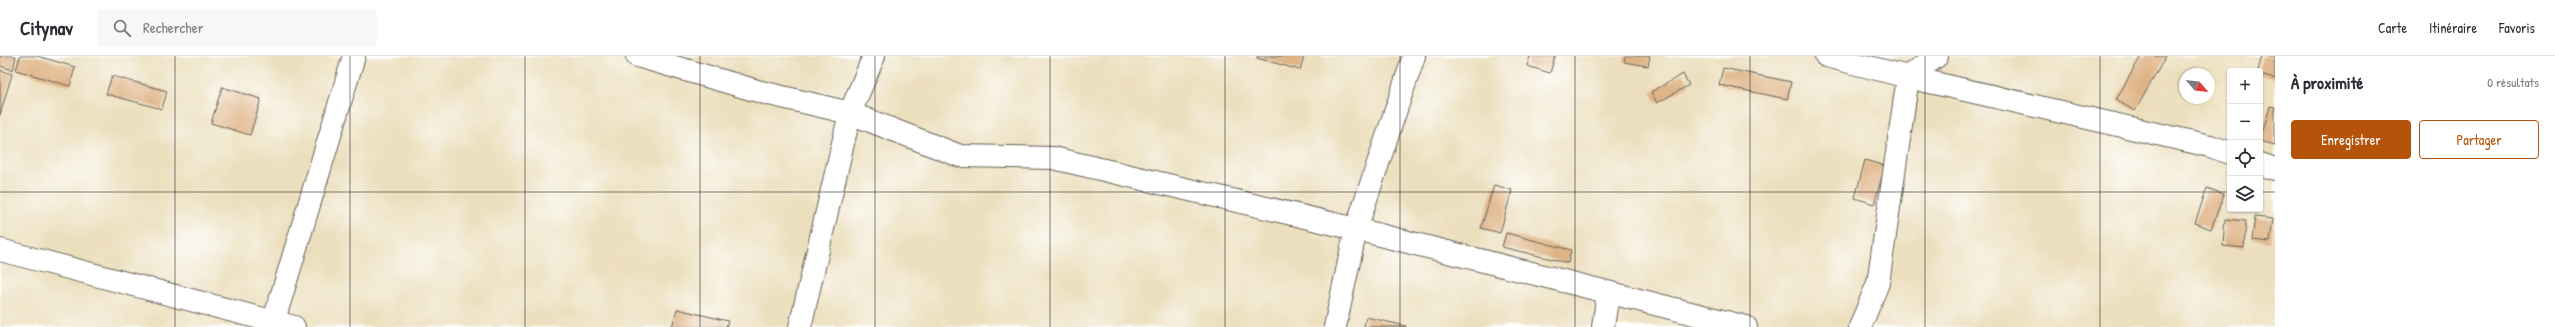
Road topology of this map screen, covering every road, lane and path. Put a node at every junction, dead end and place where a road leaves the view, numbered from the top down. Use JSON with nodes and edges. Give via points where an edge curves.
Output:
{"nodes":[{"id":1,"x":354,"y":56,"type":"edge"},
{"id":2,"x":638,"y":56,"type":"edge"},
{"id":3,"x":874,"y":56,"type":"edge"},
{"id":4,"x":1414,"y":56,"type":"edge"},
{"id":5,"x":1826,"y":56,"type":"edge"},
{"id":6,"x":1937,"y":56,"type":"edge"},
{"id":7,"x":1908,"y":77,"type":"junction"},
{"id":8,"x":850,"y":113,"type":"junction"},
{"id":9,"x":2227,"y":152,"type":"edge"},
{"id":10,"x":2263,"y":165,"type":"edge"},
{"id":11,"x":2275,"y":169,"type":"edge"},
{"id":12,"x":1356,"y":229,"type":"junction"},
{"id":13,"x":0,"y":250,"type":"edge"},
{"id":14,"x":1608,"y":293,"type":"junction"},
{"id":15,"x":273,"y":324,"type":"edge"},
{"id":16,"x":294,"y":327,"type":"edge"},
{"id":17,"x":800,"y":327,"type":"edge"},
{"id":18,"x":1335,"y":327,"type":"edge"},
{"id":19,"x":1603,"y":327,"type":"edge"},
{"id":20,"x":1746,"y":327,"type":"edge"},
{"id":21,"x":1860,"y":327,"type":"edge"}],
"edges":[{"from":1,"to":15,"type":"street"},
{"from":2,"to":8,"type":"street","via":[[761,92]]},
{"from":3,"to":8,"type":"street"},
{"from":4,"to":12,"type":"street"},
{"from":5,"to":7,"type":"street"},
{"from":6,"to":7,"type":"street"},
{"from":7,"to":9,"type":"street"},
{"from":7,"to":21,"type":"street","via":[[1878,283]]},
{"from":8,"to":12,"type":"street","via":[[960,156],[1053,158]]},
{"from":8,"to":17,"type":"street"},
{"from":10,"to":11,"type":"street"},
{"from":12,"to":14,"type":"street"},
{"from":12,"to":18,"type":"street"},
{"from":13,"to":15,"type":"street"},
{"from":14,"to":19,"type":"street"},
{"from":14,"to":20,"type":"street"},
{"from":15,"to":16,"type":"street"}]}
